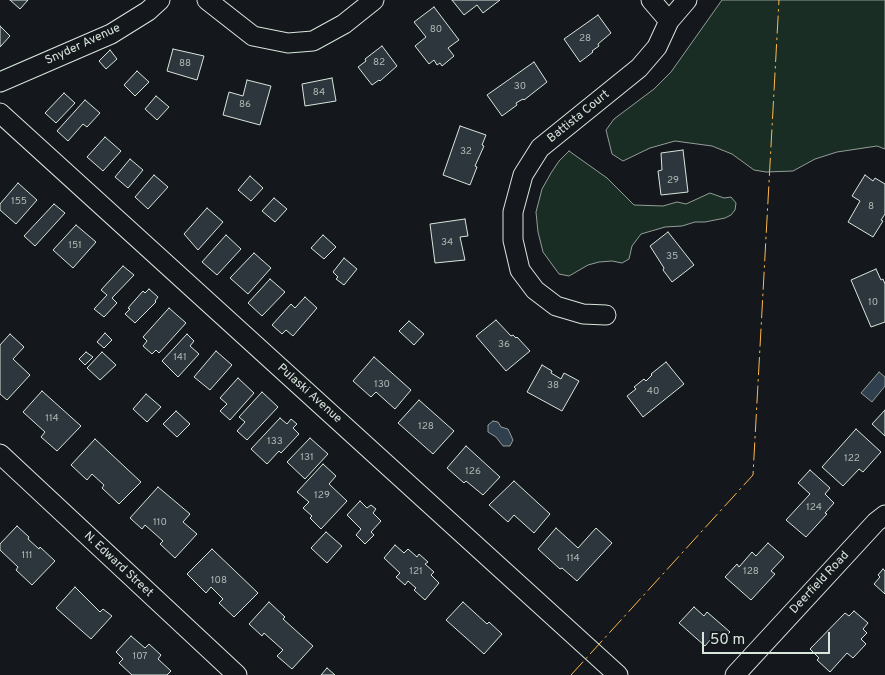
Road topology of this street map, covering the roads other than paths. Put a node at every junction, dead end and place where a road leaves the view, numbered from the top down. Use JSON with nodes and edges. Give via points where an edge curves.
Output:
{"nodes":[{"id":1,"x":160,"y":0,"type":"edge"},
{"id":2,"x":207,"y":0,"type":"edge"},
{"id":3,"x":374,"y":0,"type":"edge"},
{"id":4,"x":651,"y":0,"type":"edge"},
{"id":5,"x":687,"y":0,"type":"edge"},
{"id":6,"x":669,"y":21,"type":"junction"},
{"id":7,"x":0,"y":82,"type":"edge"},
{"id":8,"x":0,"y":113,"type":"edge"},
{"id":9,"x":606,"y":315,"type":"dead end"},
{"id":10,"x":0,"y":454,"type":"edge"},
{"id":11,"x":885,"y":514,"type":"edge"},
{"id":12,"x":237,"y":675,"type":"edge"},
{"id":13,"x":618,"y":675,"type":"edge"},
{"id":14,"x":735,"y":675,"type":"edge"}],
"edges":[{"from":1,"to":7,"type":"street","name":"Snyder Avenue","via":[[111,34]]},
{"from":2,"to":3,"type":"street","via":[[253,36],[288,43],[314,41],[344,24]]},
{"from":4,"to":6,"type":"street"},
{"from":5,"to":6,"type":"street","name":"Battista Court"},
{"from":6,"to":9,"type":"street","name":"Battista Court","via":[[656,47],[639,68],[540,148],[523,175],[513,212],[513,240],[520,270],[534,290],[556,306],[583,314]]},
{"from":8,"to":13,"type":"street","name":"Pulaski Avenue"},
{"from":10,"to":12,"type":"street","name":"N. Edward Street"},
{"from":11,"to":14,"type":"street","name":"Deerfield Road"}]}
